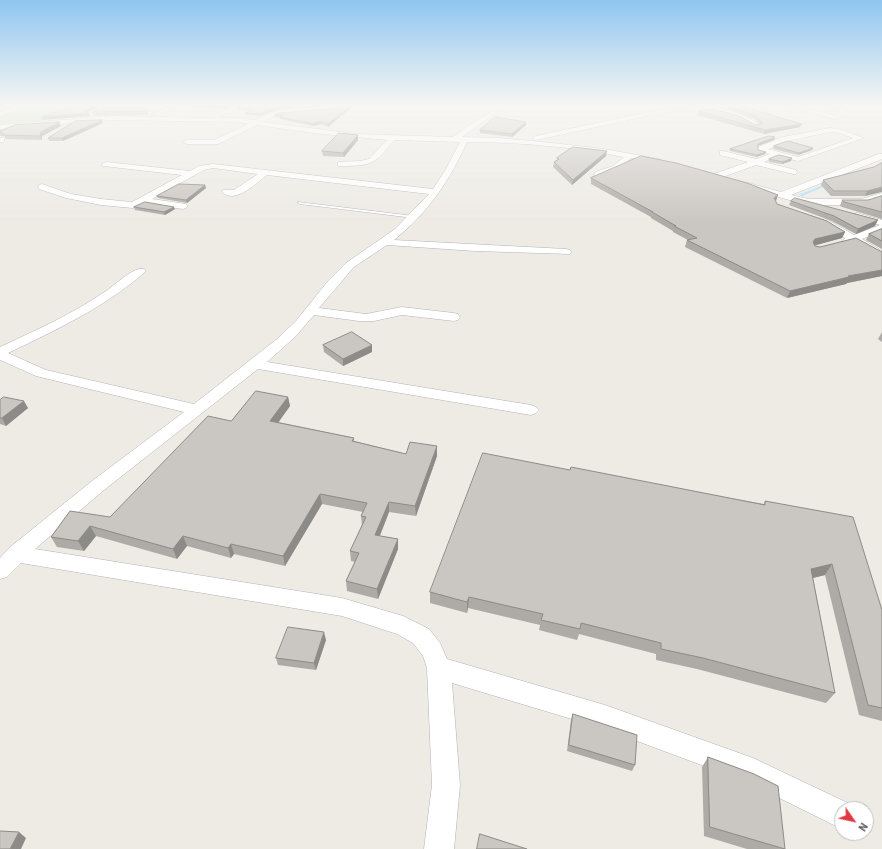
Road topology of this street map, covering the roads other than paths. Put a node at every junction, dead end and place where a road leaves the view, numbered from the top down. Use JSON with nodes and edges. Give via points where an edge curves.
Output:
{"nodes":[{"id":1,"x":387,"y":144,"type":"edge"},
{"id":2,"x":459,"y":144,"type":"edge"},
{"id":3,"x":534,"y":144,"type":"edge"},
{"id":4,"x":774,"y":144,"type":"edge"},
{"id":5,"x":844,"y":144,"type":"edge"},
{"id":6,"x":770,"y":145,"type":"junction"},
{"id":7,"x":723,"y":153,"type":"dead end"},
{"id":8,"x":778,"y":154,"type":"junction"},
{"id":9,"x":629,"y":155,"type":"junction"},
{"id":10,"x":882,"y":156,"type":"edge"},
{"id":11,"x":810,"y":158,"type":"junction"},
{"id":12,"x":755,"y":162,"type":"junction"},
{"id":13,"x":665,"y":163,"type":"edge"},
{"id":14,"x":106,"y":164,"type":"dead end"},
{"id":15,"x":341,"y":164,"type":"dead end"},
{"id":16,"x":266,"y":172,"type":"junction"},
{"id":17,"x":792,"y":172,"type":"dead end"},
{"id":18,"x":192,"y":174,"type":"junction"},
{"id":19,"x":598,"y":174,"type":"edge"},
{"id":20,"x":42,"y":187,"type":"dead end"},
{"id":21,"x":226,"y":192,"type":"dead end"},
{"id":22,"x":436,"y":192,"type":"junction"},
{"id":23,"x":882,"y":196,"type":"edge"},
{"id":24,"x":784,"y":199,"type":"junction"},
{"id":25,"x":143,"y":200,"type":"junction"},
{"id":26,"x":806,"y":202,"type":"junction"},
{"id":27,"x":861,"y":202,"type":"junction"},
{"id":28,"x":300,"y":203,"type":"dead end"},
{"id":29,"x":183,"y":206,"type":"dead end"},
{"id":30,"x":848,"y":213,"type":"junction"},
{"id":31,"x":414,"y":217,"type":"junction"},
{"id":32,"x":815,"y":218,"type":"edge"},
{"id":33,"x":882,"y":223,"type":"edge"},
{"id":34,"x":882,"y":228,"type":"edge"},
{"id":35,"x":855,"y":240,"type":"junction"},
{"id":36,"x":384,"y":242,"type":"junction"},
{"id":37,"x":840,"y":244,"type":"edge"},
{"id":38,"x":566,"y":252,"type":"dead end"},
{"id":39,"x":882,"y":256,"type":"edge"},
{"id":40,"x":140,"y":271,"type":"dead end"},
{"id":41,"x":311,"y":312,"type":"junction"},
{"id":42,"x":454,"y":317,"type":"dead end"},
{"id":43,"x":0,"y":354,"type":"edge"},
{"id":44,"x":254,"y":364,"type":"junction"},
{"id":45,"x":197,"y":410,"type":"junction"},
{"id":46,"x":531,"y":410,"type":"dead end"},
{"id":47,"x":16,"y":554,"type":"junction"},
{"id":48,"x":0,"y":571,"type":"edge"},
{"id":49,"x":438,"y":668,"type":"junction"},
{"id":50,"x":834,"y":811,"type":"edge"},
{"id":51,"x":439,"y":849,"type":"edge"}],
"edges":[{"from":1,"to":15,"type":"street","via":[[372,161]]},
{"from":2,"to":22,"type":"street","via":[[454,163]]},
{"from":3,"to":9,"type":"street"},
{"from":4,"to":6,"type":"street"},
{"from":5,"to":11,"type":"street"},
{"from":6,"to":8,"type":"street","via":[[758,148]]},
{"from":6,"to":11,"type":"street"},
{"from":7,"to":12,"type":"street"},
{"from":8,"to":11,"type":"street","via":[[798,159]]},
{"from":8,"to":12,"type":"street"},
{"from":9,"to":13,"type":"street"},
{"from":9,"to":19,"type":"street","via":[[622,164]]},
{"from":10,"to":24,"type":"street"},
{"from":12,"to":17,"type":"street"},
{"from":12,"to":24,"type":"street","via":[[713,175]]},
{"from":14,"to":18,"type":"street"},
{"from":16,"to":18,"type":"street","via":[[212,166]]},
{"from":16,"to":21,"type":"street","via":[[236,193]]},
{"from":16,"to":22,"type":"street"},
{"from":18,"to":25,"type":"street"},
{"from":20,"to":25,"type":"street","via":[[69,196],[101,202],[131,205]]},
{"from":22,"to":31,"type":"street"},
{"from":23,"to":27,"type":"street"},
{"from":24,"to":26,"type":"street"},
{"from":25,"to":29,"type":"street"},
{"from":26,"to":27,"type":"street"},
{"from":26,"to":30,"type":"street"},
{"from":27,"to":30,"type":"street"},
{"from":28,"to":31,"type":"lane"},
{"from":30,"to":33,"type":"street"},
{"from":31,"to":36,"type":"street"},
{"from":32,"to":35,"type":"street","via":[[838,228]]},
{"from":34,"to":35,"type":"street"},
{"from":35,"to":37,"type":"street"},
{"from":35,"to":39,"type":"street"},
{"from":36,"to":38,"type":"street"},
{"from":36,"to":41,"type":"street","via":[[351,264],[330,286]]},
{"from":40,"to":43,"type":"street","via":[[113,292],[81,311]]},
{"from":41,"to":42,"type":"street","via":[[373,317],[402,311]]},
{"from":41,"to":44,"type":"street"},
{"from":43,"to":45,"type":"street","via":[[41,373]]},
{"from":44,"to":45,"type":"street"},
{"from":44,"to":46,"type":"street"},
{"from":45,"to":47,"type":"street","via":[[116,470]]},
{"from":47,"to":48,"type":"street"},
{"from":47,"to":49,"type":"street","via":[[342,607],[403,626],[421,636],[432,650]]},
{"from":49,"to":50,"type":"street","via":[[605,717],[753,771]]},
{"from":49,"to":51,"type":"street","via":[[446,784]]}]}
